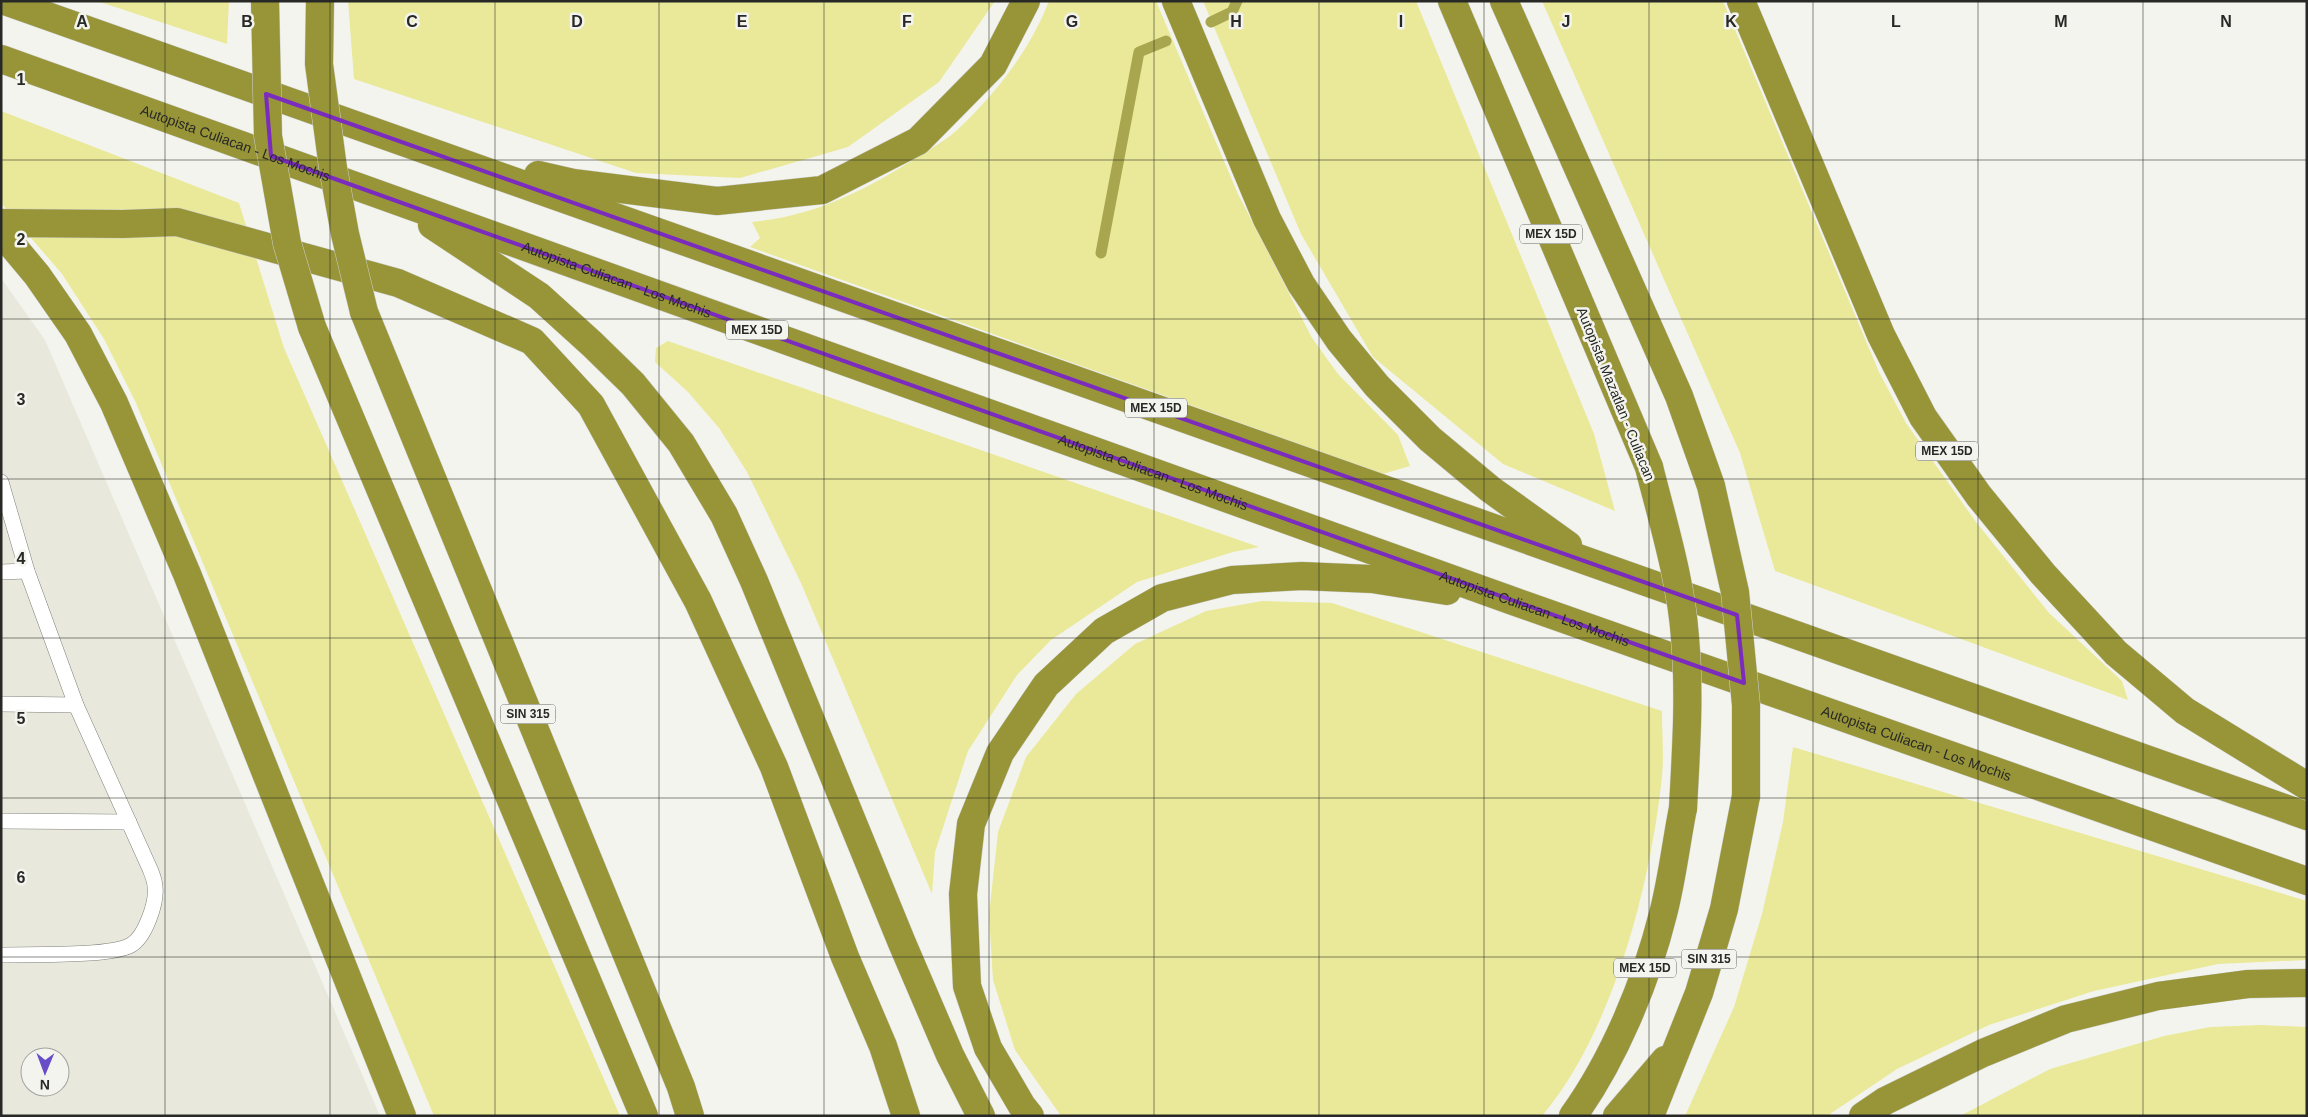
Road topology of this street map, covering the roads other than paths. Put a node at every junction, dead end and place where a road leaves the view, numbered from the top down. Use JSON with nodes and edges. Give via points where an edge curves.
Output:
{"nodes":[{"id":1,"x":5,"y":1,"type":"edge"},
{"id":2,"x":265,"y":1,"type":"edge"},
{"id":3,"x":320,"y":1,"type":"edge"},
{"id":4,"x":1026,"y":1,"type":"edge"},
{"id":5,"x":1176,"y":1,"type":"edge"},
{"id":6,"x":1452,"y":1,"type":"edge"},
{"id":7,"x":1504,"y":1,"type":"edge"},
{"id":8,"x":1741,"y":1,"type":"edge"},
{"id":9,"x":1,"y":59,"type":"edge"},
{"id":10,"x":417,"y":148,"type":"junction"},
{"id":11,"x":398,"y":202,"type":"junction"},
{"id":12,"x":1,"y":223,"type":"edge"},
{"id":13,"x":1,"y":232,"type":"edge"},
{"id":14,"x":1,"y":482,"type":"edge"},
{"id":15,"x":1596,"y":564,"type":"junction"},
{"id":16,"x":27,"y":571,"type":"junction"},
{"id":17,"x":1,"y":572,"type":"edge"},
{"id":18,"x":1513,"y":602,"type":"junction"},
{"id":19,"x":1,"y":704,"type":"edge"},
{"id":20,"x":76,"y":705,"type":"junction"},
{"id":21,"x":2307,"y":786,"type":"edge"},
{"id":22,"x":1746,"y":796,"type":"joint"},
{"id":23,"x":2307,"y":816,"type":"edge"},
{"id":24,"x":1,"y":821,"type":"edge"},
{"id":25,"x":129,"y":822,"type":"junction"},
{"id":26,"x":2307,"y":880,"type":"edge"},
{"id":27,"x":1,"y":955,"type":"edge"},
{"id":28,"x":2307,"y":983,"type":"edge"},
{"id":29,"x":1680,"y":1041,"type":"junction"},
{"id":30,"x":390,"y":1089,"type":"junction"},
{"id":31,"x":385,"y":1116,"type":"edge"},
{"id":32,"x":402,"y":1116,"type":"edge"},
{"id":33,"x":644,"y":1116,"type":"edge"},
{"id":34,"x":690,"y":1116,"type":"edge"},
{"id":35,"x":906,"y":1116,"type":"edge"},
{"id":36,"x":981,"y":1116,"type":"edge"},
{"id":37,"x":1030,"y":1116,"type":"edge"},
{"id":38,"x":1573,"y":1116,"type":"edge"},
{"id":39,"x":1617,"y":1116,"type":"edge"},
{"id":40,"x":1650,"y":1116,"type":"edge"},
{"id":41,"x":1862,"y":1116,"type":"edge"}],
"edges":[{"from":1,"to":10,"type":"highway","number":"MEX 15D"},
{"from":2,"to":33,"type":"highway","number":"SIN 315","bridge":true,"via":[[268,136],[287,244],[312,327]]},
{"from":3,"to":34,"type":"highway","number":"SIN 315","bridge":true,"via":[[319,64],[333,168],[364,312]]},
{"from":4,"to":10,"type":"highway","via":[[993,65],[918,141],[822,190],[717,201],[573,183]]},
{"from":5,"to":15,"type":"highway","via":[[1268,219],[1301,284],[1339,340],[1377,386],[1430,439],[1490,489]]},
{"from":6,"to":38,"type":"highway","name":"Autopista Mazatlan - Culiacan","number":"MEX 15D","bridge":true,"via":[[1649,468],[1674,565],[1685,637],[1687,718],[1683,808],[1663,914],[1634,1002],[1610,1055]]},
{"from":7,"to":22,"type":"highway","number":"MEX 15D","bridge":true,"via":[[1679,396],[1711,486],[1735,592],[1746,705]]},
{"from":8,"to":21,"type":"highway","number":"MEX 15D","via":[[1881,335],[1923,417],[1978,496],[2043,574],[2116,653],[2185,711]]},
{"from":9,"to":11,"type":"highway","name":"Autopista Culiacan - Los Mochis","number":"MEX 15D"},
{"from":10,"to":15,"type":"highway","number":"MEX 15D"},
{"from":11,"to":18,"type":"highway","name":"Autopista Culiacan - Los Mochis","number":"MEX 15D"},
{"from":11,"to":36,"type":"highway","via":[[538,296],[633,384],[681,443],[724,515],[754,581],[946,1046]]},
{"from":12,"to":35,"type":"highway","via":[[177,222],[398,282],[532,342],[591,405],[698,601],[774,767],[883,1046]]},
{"from":13,"to":30,"type":"highway","via":[[37,275],[78,334],[114,403],[187,574]]},
{"from":14,"to":16,"type":"lane"},
{"from":15,"to":23,"type":"highway","number":"MEX 15D"},
{"from":16,"to":17,"type":"lane"},
{"from":16,"to":20,"type":"lane"},
{"from":18,"to":26,"type":"highway","name":"Autopista Culiacan - Los Mochis","number":"MEX 15D"},
{"from":18,"to":37,"type":"highway","number":"MEX 15D","via":[[1372,579],[1302,576],[1232,580],[1162,598],[1104,631],[1046,685],[1000,752],[971,824],[963,894],[967,986],[988,1048]]},
{"from":19,"to":20,"type":"lane"},
{"from":20,"to":25,"type":"lane"},
{"from":22,"to":29,"type":"highway","number":"SIN 315","via":[[1724,910],[1699,993]]},
{"from":24,"to":25,"type":"lane"},
{"from":25,"to":27,"type":"lane","via":[[155,887],[146,926],[132,945],[106,952]]},
{"from":28,"to":41,"type":"highway","via":[[2248,984],[2158,996],[2066,1020],[1983,1053],[1885,1101]]},
{"from":29,"to":39,"type":"highway"},
{"from":29,"to":40,"type":"highway","number":"SIN 315"},
{"from":30,"to":31,"type":"lane"},
{"from":30,"to":32,"type":"highway"}]}
